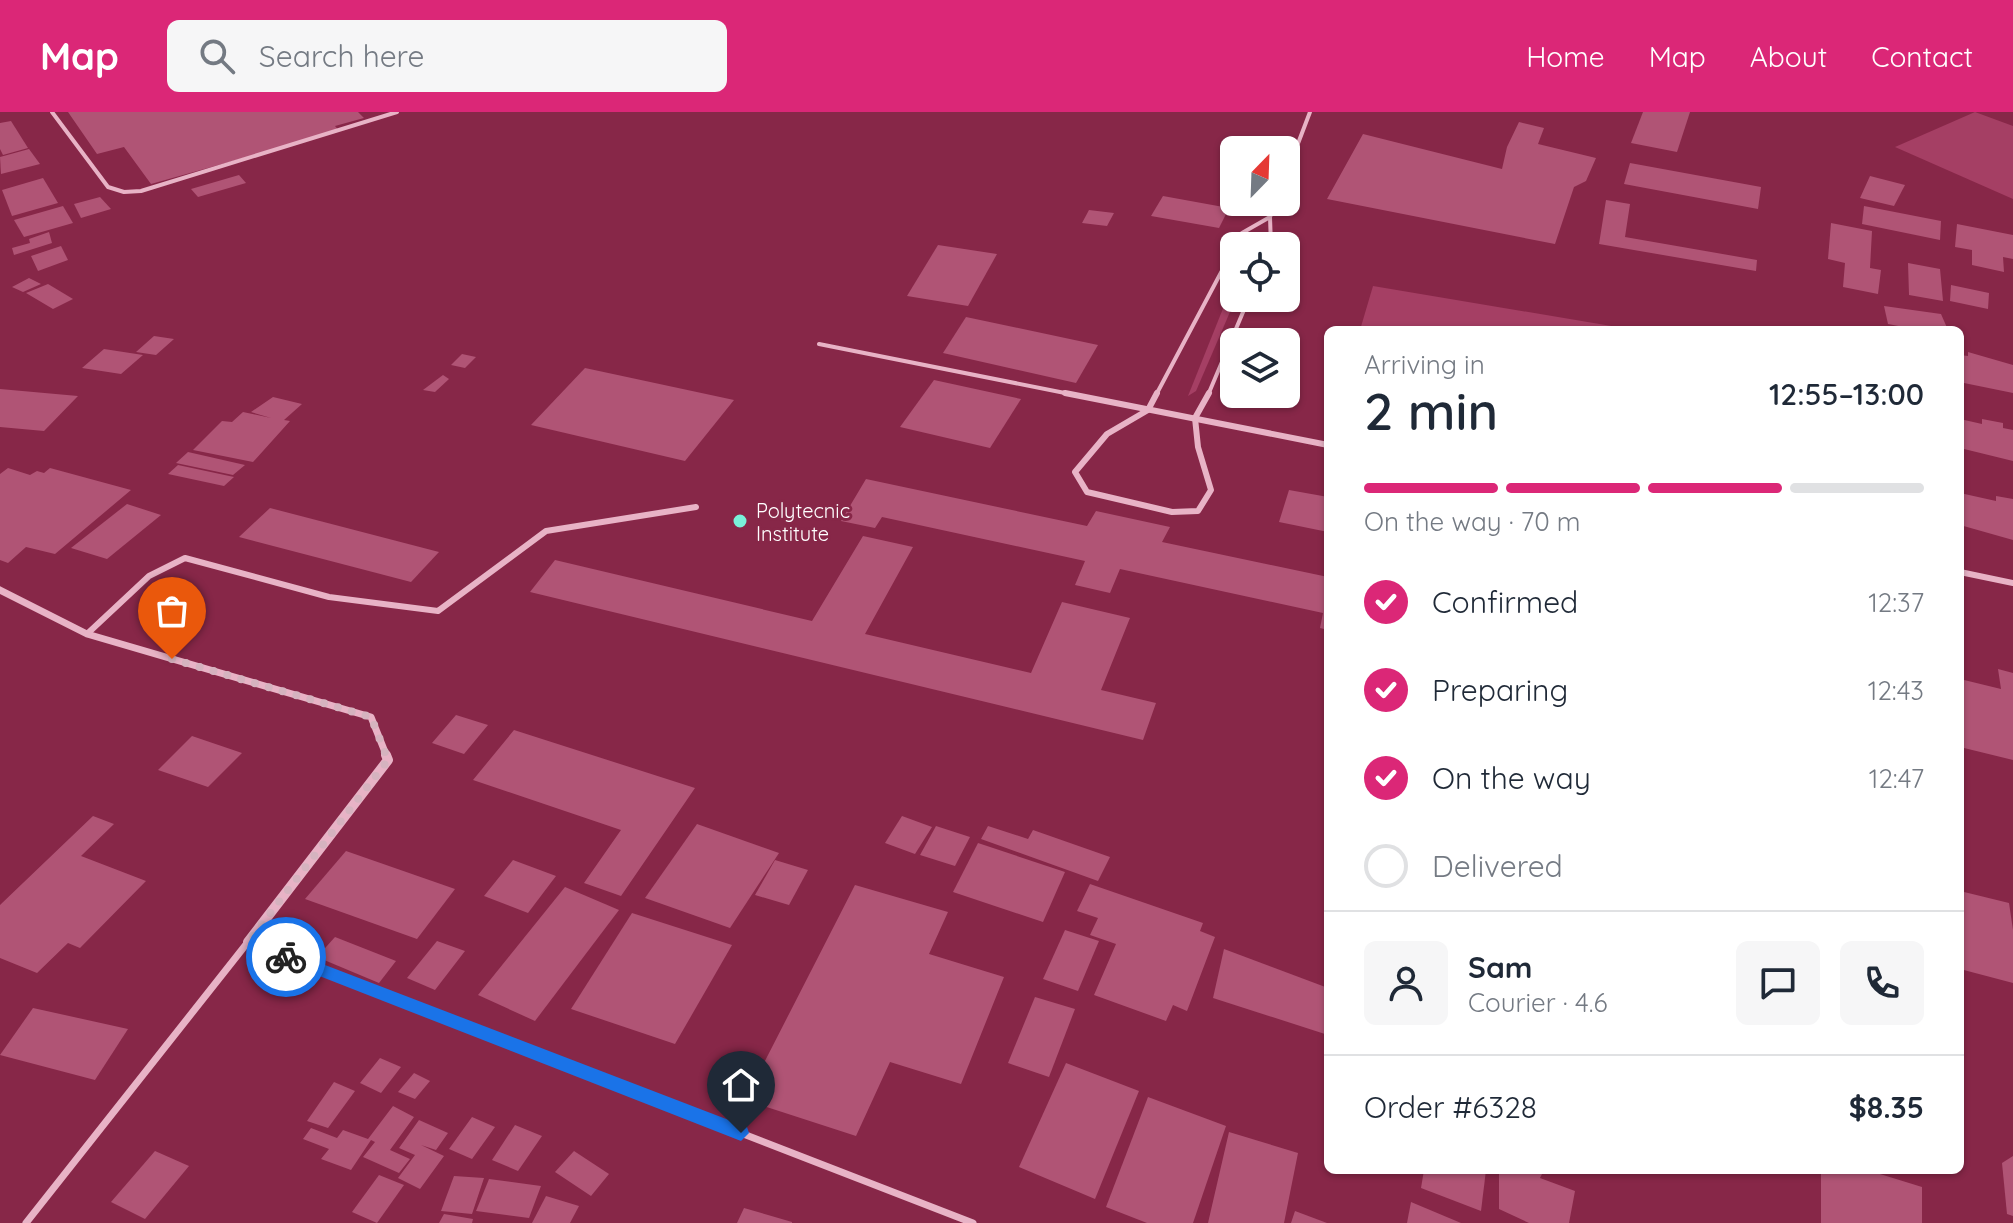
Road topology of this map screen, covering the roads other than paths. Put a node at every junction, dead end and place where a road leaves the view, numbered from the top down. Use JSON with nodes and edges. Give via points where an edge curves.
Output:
{"nodes":[{"id":1,"x":52,"y":112,"type":"edge"},
{"id":2,"x":397,"y":112,"type":"edge"},
{"id":3,"x":1310,"y":112,"type":"edge"},
{"id":4,"x":1300,"y":138,"type":"edge"},
{"id":5,"x":1270,"y":217,"type":"joint"},
{"id":6,"x":1244,"y":232,"type":"edge"},
{"id":7,"x":1271,"y":232,"type":"edge"},
{"id":8,"x":1220,"y":275,"type":"edge"},
{"id":9,"x":1243,"y":312,"type":"edge"},
{"id":10,"x":819,"y":344,"type":"dead end"},
{"id":11,"x":1148,"y":410,"type":"junction"},
{"id":12,"x":1195,"y":418,"type":"junction"},
{"id":13,"x":1324,"y":444,"type":"edge"},
{"id":14,"x":696,"y":507,"type":"dead end"},
{"id":15,"x":1964,"y":573,"type":"edge"},
{"id":16,"x":2013,"y":583,"type":"edge"},
{"id":17,"x":0,"y":590,"type":"edge"},
{"id":18,"x":87,"y":634,"type":"junction"},
{"id":19,"x":248,"y":942,"type":"junction"},
{"id":20,"x":26,"y":1223,"type":"edge"},
{"id":21,"x":973,"y":1223,"type":"edge"}],
"edges":[{"from":1,"to":2,"type":"lane","via":[[108,187],[124,192]]},
{"from":3,"to":4,"type":"lane"},
{"from":5,"to":6,"type":"lane"},
{"from":5,"to":7,"type":"lane"},
{"from":8,"to":11,"type":"lane"},
{"from":9,"to":12,"type":"lane"},
{"from":10,"to":11,"type":"lane"},
{"from":11,"to":12,"type":"lane"},
{"from":11,"to":12,"type":"lane","via":[[1107,434],[1075,472],[1087,492],[1172,512],[1198,511],[1211,490]]},
{"from":12,"to":13,"type":"lane"},
{"from":14,"to":18,"type":"lane","via":[[546,531],[438,611],[329,597],[185,558],[149,576]]},
{"from":15,"to":16,"type":"lane"},
{"from":17,"to":18,"type":"street"},
{"from":18,"to":19,"type":"street","via":[[371,717],[388,760]]},
{"from":19,"to":20,"type":"lane"},
{"from":19,"to":21,"type":"lane"}]}
